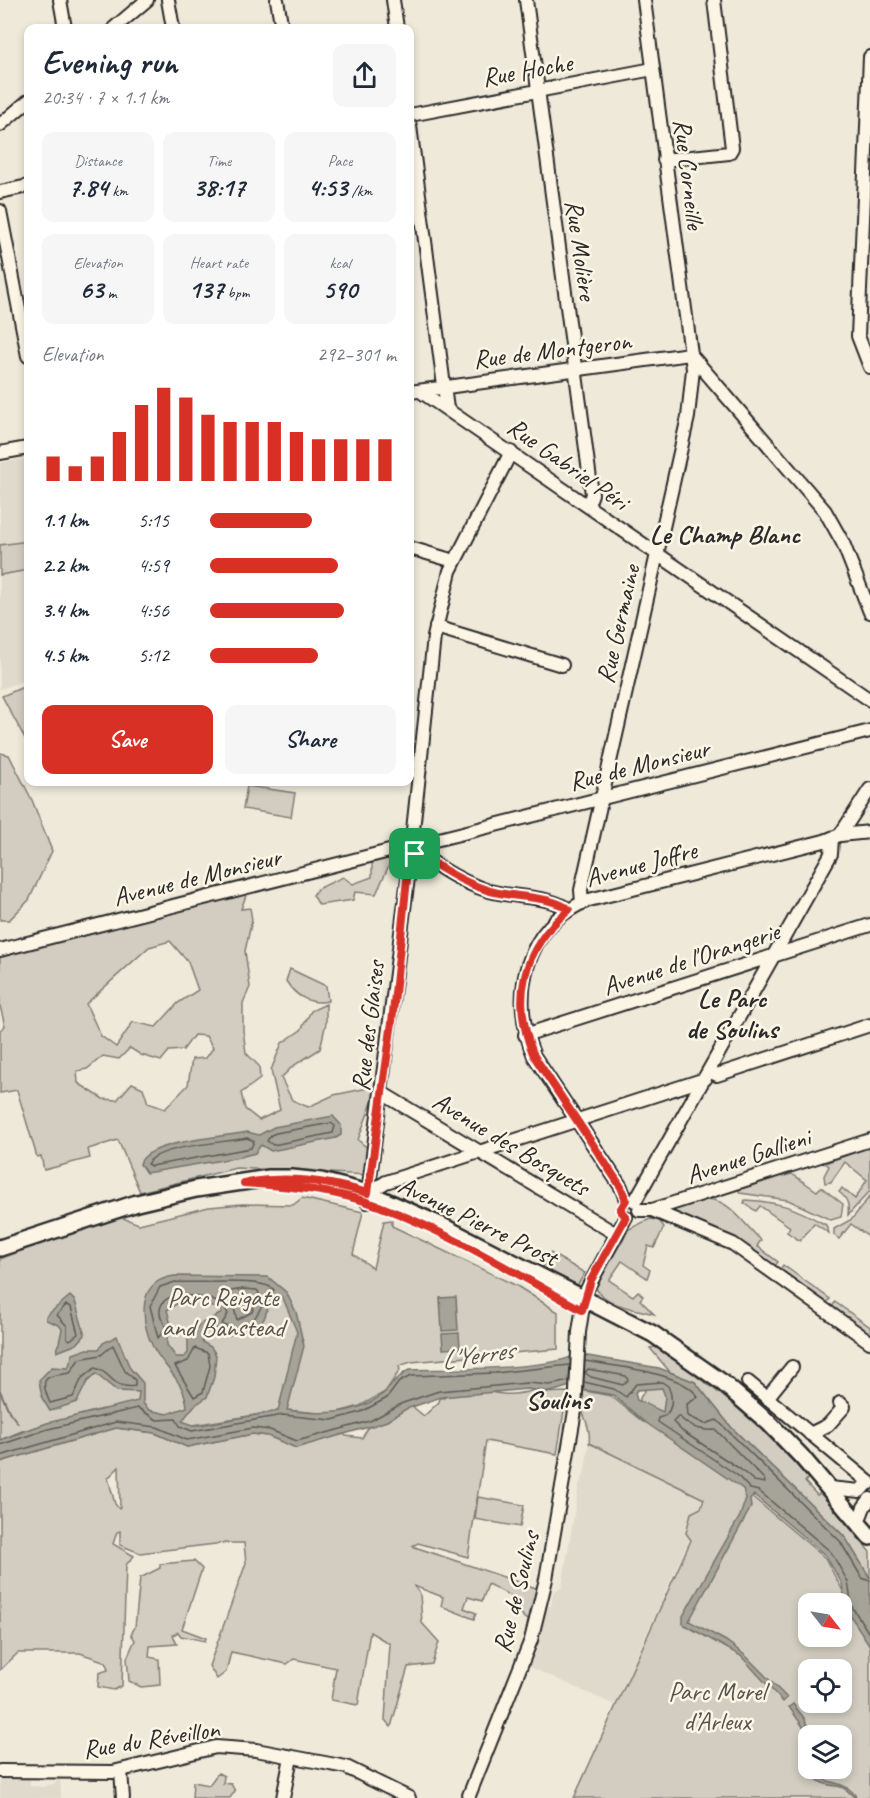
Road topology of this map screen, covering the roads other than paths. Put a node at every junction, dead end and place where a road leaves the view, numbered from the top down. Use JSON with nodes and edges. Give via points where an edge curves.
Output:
{"nodes":[{"id":1,"x":60,"y":0,"type":"edge"},
{"id":2,"x":147,"y":0,"type":"edge"},
{"id":3,"x":168,"y":0,"type":"edge"},
{"id":4,"x":277,"y":0,"type":"edge"},
{"id":5,"x":393,"y":0,"type":"edge"},
{"id":6,"x":526,"y":0,"type":"edge"},
{"id":7,"x":644,"y":0,"type":"edge"},
{"id":8,"x":714,"y":0,"type":"edge"},
{"id":9,"x":64,"y":24,"type":"edge"},
{"id":10,"x":119,"y":24,"type":"edge"},
{"id":11,"x":172,"y":24,"type":"edge"},
{"id":12,"x":281,"y":24,"type":"edge"},
{"id":13,"x":396,"y":24,"type":"edge"},
{"id":14,"x":870,"y":57,"type":"edge"},
{"id":15,"x":653,"y":69,"type":"junction"},
{"id":16,"x":537,"y":92,"type":"junction"},
{"id":17,"x":24,"y":104,"type":"edge"},
{"id":18,"x":414,"y":114,"type":"edge"},
{"id":19,"x":0,"y":125,"type":"edge"},
{"id":20,"x":868,"y":143,"type":"edge"},
{"id":21,"x":414,"y":157,"type":"edge"},
{"id":22,"x":664,"y":160,"type":"junction"},
{"id":23,"x":24,"y":187,"type":"edge"},
{"id":24,"x":0,"y":192,"type":"edge"},
{"id":25,"x":0,"y":211,"type":"edge"},
{"id":26,"x":24,"y":335,"type":"edge"},
{"id":27,"x":690,"y":354,"type":"junction"},
{"id":28,"x":870,"y":367,"type":"edge"},
{"id":29,"x":574,"y":369,"type":"junction"},
{"id":30,"x":444,"y":387,"type":"junction"},
{"id":31,"x":415,"y":391,"type":"edge"},
{"id":32,"x":447,"y":409,"type":"junction"},
{"id":33,"x":24,"y":449,"type":"edge"},
{"id":34,"x":511,"y":452,"type":"junction"},
{"id":35,"x":0,"y":453,"type":"edge"},
{"id":36,"x":588,"y":505,"type":"junction"},
{"id":37,"x":414,"y":549,"type":"edge"},
{"id":38,"x":657,"y":553,"type":"junction"},
{"id":39,"x":454,"y":561,"type":"junction"},
{"id":40,"x":870,"y":612,"type":"edge"},
{"id":41,"x":436,"y":627,"type":"junction"},
{"id":42,"x":562,"y":665,"type":"dead end"},
{"id":43,"x":870,"y":700,"type":"edge"},
{"id":44,"x":870,"y":731,"type":"edge"},
{"id":45,"x":870,"y":789,"type":"edge"},
{"id":46,"x":601,"y":798,"type":"junction"},
{"id":47,"x":854,"y":817,"type":"junction"},
{"id":48,"x":857,"y":832,"type":"junction"},
{"id":49,"x":870,"y":832,"type":"edge"},
{"id":50,"x":836,"y":837,"type":"junction"},
{"id":51,"x":413,"y":847,"type":"junction"},
{"id":52,"x":582,"y":903,"type":"junction"},
{"id":53,"x":569,"y":910,"type":"junction"},
{"id":54,"x":870,"y":925,"type":"edge"},
{"id":55,"x":0,"y":950,"type":"edge"},
{"id":56,"x":775,"y":955,"type":"junction"},
{"id":57,"x":870,"y":1025,"type":"edge"},
{"id":58,"x":525,"y":1035,"type":"junction"},
{"id":59,"x":707,"y":1075,"type":"junction"},
{"id":60,"x":382,"y":1093,"type":"junction"},
{"id":61,"x":576,"y":1119,"type":"junction"},
{"id":62,"x":870,"y":1140,"type":"edge"},
{"id":63,"x":478,"y":1152,"type":"junction"},
{"id":64,"x":368,"y":1198,"type":"junction"},
{"id":65,"x":633,"y":1204,"type":"junction"},
{"id":66,"x":652,"y":1210,"type":"junction"},
{"id":67,"x":616,"y":1234,"type":"junction"},
{"id":68,"x":0,"y":1248,"type":"edge"},
{"id":69,"x":583,"y":1305,"type":"junction"},
{"id":70,"x":870,"y":1342,"type":"edge"},
{"id":71,"x":792,"y":1367,"type":"dead end"},
{"id":72,"x":748,"y":1382,"type":"dead end"},
{"id":73,"x":767,"y":1398,"type":"junction"},
{"id":74,"x":840,"y":1403,"type":"dead end"},
{"id":75,"x":810,"y":1434,"type":"junction"},
{"id":76,"x":869,"y":1482,"type":"edge"},
{"id":77,"x":829,"y":1488,"type":"junction"},
{"id":78,"x":870,"y":1499,"type":"edge"},
{"id":79,"x":858,"y":1523,"type":"junction"},
{"id":80,"x":870,"y":1537,"type":"edge"},
{"id":81,"x":291,"y":1757,"type":"junction"},
{"id":82,"x":0,"y":1771,"type":"edge"},
{"id":83,"x":121,"y":1771,"type":"junction"},
{"id":84,"x":123,"y":1798,"type":"edge"},
{"id":85,"x":283,"y":1798,"type":"edge"},
{"id":86,"x":409,"y":1798,"type":"edge"},
{"id":87,"x":468,"y":1798,"type":"edge"}],
"edges":[{"from":1,"to":9,"type":"street"},
{"from":2,"to":10,"type":"street"},
{"from":3,"to":11,"type":"street"},
{"from":4,"to":12,"type":"street"},
{"from":5,"to":13,"type":"street"},
{"from":6,"to":16,"type":"street","name":"Rue Molière"},
{"from":7,"to":15,"type":"street","name":"Rue Corneille"},
{"from":8,"to":22,"type":"street","via":[[732,148],[729,153]]},
{"from":14,"to":20,"type":"street"},
{"from":15,"to":16,"type":"street","name":"Rue Hoche"},
{"from":15,"to":22,"type":"street","name":"Rue Corneille"},
{"from":16,"to":18,"type":"street","name":"Rue Hoche"},
{"from":16,"to":29,"type":"street","name":"Rue Molière"},
{"from":17,"to":19,"type":"street"},
{"from":20,"to":28,"type":"street","via":[[858,336]]},
{"from":21,"to":30,"type":"street"},
{"from":22,"to":27,"type":"street","name":"Rue Corneille"},
{"from":23,"to":24,"type":"street"},
{"from":25,"to":26,"type":"street"},
{"from":27,"to":29,"type":"street","name":"Rue de Montgeron"},
{"from":27,"to":38,"type":"street","name":"Rue Germaine","via":[[690,405]]},
{"from":27,"to":40,"type":"street","via":[[825,511],[843,543]]},
{"from":29,"to":30,"type":"street","name":"Rue de Montgeron"},
{"from":29,"to":36,"type":"street","name":"Rue Molière","via":[[592,494]]},
{"from":30,"to":31,"type":"street","name":"Rue de Montgeron"},
{"from":30,"to":32,"type":"street"},
{"from":31,"to":32,"type":"street","name":"Rue de Montgeron"},
{"from":32,"to":34,"type":"street","name":"Rue Gabriel Péri"},
{"from":33,"to":35,"type":"street"},
{"from":34,"to":36,"type":"street","name":"Rue Gabriel Péri"},
{"from":34,"to":39,"type":"street","name":"Rue des Glaises"},
{"from":36,"to":38,"type":"street","name":"Rue Gabriel Péri"},
{"from":37,"to":39,"type":"street"},
{"from":38,"to":43,"type":"street","name":"Rue Gabriel Péri"},
{"from":38,"to":46,"type":"street","name":"Rue Germaine"},
{"from":39,"to":41,"type":"street","name":"Rue des Glaises"},
{"from":41,"to":42,"type":"street"},
{"from":41,"to":51,"type":"street","name":"Rue des Glaises"},
{"from":44,"to":46,"type":"street","name":"Rue de Monsieur"},
{"from":45,"to":47,"type":"street"},
{"from":46,"to":51,"type":"street","name":"Rue de Monsieur"},
{"from":46,"to":52,"type":"street","name":"Rue Germaine","via":[[581,890]]},
{"from":47,"to":48,"type":"street"},
{"from":47,"to":50,"type":"street"},
{"from":48,"to":49,"type":"street"},
{"from":48,"to":50,"type":"street","name":"Avenue Joffre"},
{"from":50,"to":52,"type":"street","name":"Avenue Joffre"},
{"from":50,"to":56,"type":"street","via":[[831,854]]},
{"from":51,"to":53,"type":"street","via":[[444,870],[484,890],[559,902]]},
{"from":51,"to":55,"type":"street","name":"Avenue de Monsieur"},
{"from":51,"to":60,"type":"street","name":"Rue des Glaises"},
{"from":52,"to":53,"type":"street","name":"Avenue Joffre"},
{"from":53,"to":58,"type":"street","name":"Avenue Joffre","via":[[544,936],[529,963],[521,995]]},
{"from":54,"to":56,"type":"street","name":"Avenue de l'Orangerie"},
{"from":56,"to":58,"type":"street","name":"Avenue de l'Orangerie"},
{"from":56,"to":59,"type":"street"},
{"from":57,"to":59,"type":"street"},
{"from":58,"to":61,"type":"street","name":"Avenue Joffre","via":[[534,1056]]},
{"from":59,"to":61,"type":"street"},
{"from":59,"to":65,"type":"street"},
{"from":60,"to":63,"type":"street","name":"Avenue des Bosquets"},
{"from":60,"to":64,"type":"street","name":"Rue des Glaises"},
{"from":61,"to":63,"type":"street"},
{"from":61,"to":65,"type":"street","name":"Avenue Joffre"},
{"from":62,"to":66,"type":"street","name":"Avenue Gallieni"},
{"from":63,"to":64,"type":"street","via":[[386,1182]]},
{"from":63,"to":67,"type":"street","name":"Avenue des Bosquets"},
{"from":64,"to":68,"type":"main road","name":"Avenue Pierre Prost","via":[[244,1183],[167,1195]]},
{"from":64,"to":69,"type":"main road","name":"Avenue Pierre Prost","via":[[440,1225]]},
{"from":65,"to":66,"type":"street","name":"Avenue Gallieni"},
{"from":65,"to":67,"type":"street","via":[[620,1210],[626,1217]]},
{"from":66,"to":70,"type":"street","via":[[733,1244]]},
{"from":67,"to":69,"type":"street","via":[[591,1280]]},
{"from":69,"to":77,"type":"main road","name":"Avenue Pierre Prost","via":[[653,1334],[723,1383],[770,1423]]},
{"from":69,"to":87,"type":"street","name":"Rue de Soulins","via":[[555,1537],[531,1640]]},
{"from":71,"to":73,"type":"street"},
{"from":72,"to":73,"type":"street"},
{"from":73,"to":75,"type":"street"},
{"from":74,"to":75,"type":"street","via":[[844,1407],[828,1425]]},
{"from":75,"to":76,"type":"street"},
{"from":76,"to":77,"type":"street","via":[[860,1491]]},
{"from":77,"to":79,"type":"main road","name":"Avenue Pierre Prost"},
{"from":78,"to":79,"type":"street"},
{"from":79,"to":80,"type":"main road","name":"Avenue Pierre Prost"},
{"from":81,"to":83,"type":"street","name":"Rue du Réveillon","via":[[216,1747]]},
{"from":81,"to":85,"type":"street"},
{"from":81,"to":86,"type":"street","name":"Rue du Réveillon","via":[[346,1767]]},
{"from":82,"to":83,"type":"street","name":"Rue du Réveillon"},
{"from":83,"to":84,"type":"street"}]}
